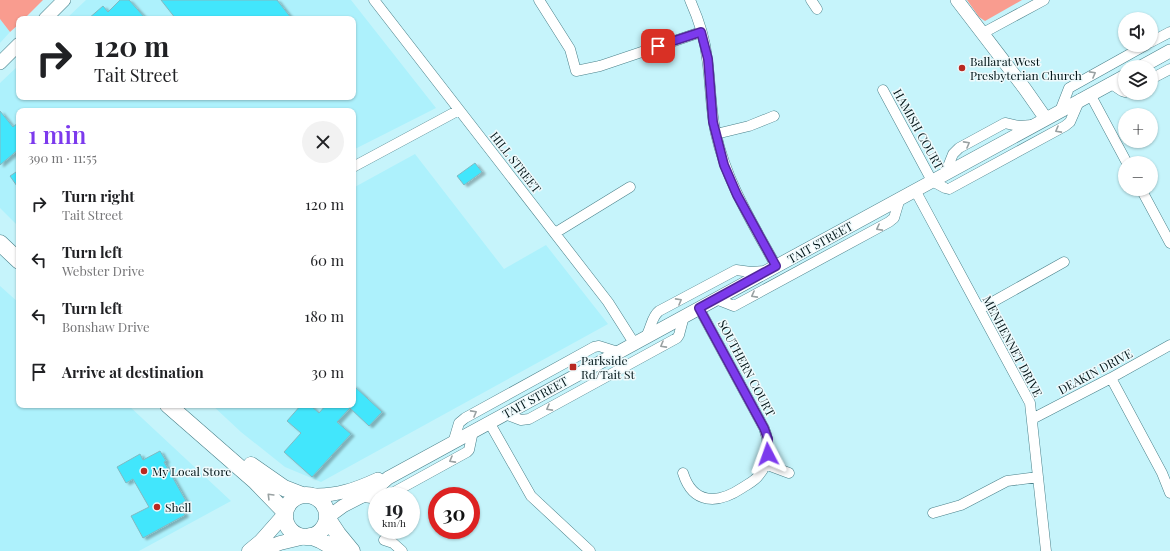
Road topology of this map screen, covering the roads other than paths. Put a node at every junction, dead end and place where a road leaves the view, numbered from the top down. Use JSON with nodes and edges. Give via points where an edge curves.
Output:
{"nodes":[{"id":1,"x":64,"y":0,"type":"edge"},
{"id":2,"x":374,"y":0,"type":"edge"},
{"id":3,"x":539,"y":0,"type":"edge"},
{"id":4,"x":690,"y":0,"type":"edge"},
{"id":5,"x":811,"y":0,"type":"edge"},
{"id":6,"x":957,"y":0,"type":"edge"},
{"id":7,"x":1044,"y":0,"type":"edge"},
{"id":8,"x":817,"y":9,"type":"dead end"},
{"id":9,"x":48,"y":16,"type":"edge"},
{"id":10,"x":701,"y":32,"type":"junction"},
{"id":11,"x":1170,"y":32,"type":"edge"},
{"id":12,"x":983,"y":33,"type":"junction"},
{"id":13,"x":1158,"y":38,"type":"edge"},
{"id":14,"x":16,"y":47,"type":"edge"},
{"id":15,"x":1170,"y":51,"type":"edge"},
{"id":16,"x":1133,"y":52,"type":"edge"},
{"id":17,"x":1154,"y":60,"type":"edge"},
{"id":18,"x":0,"y":63,"type":"edge"},
{"id":19,"x":1170,"y":69,"type":"edge"},
{"id":20,"x":1158,"y":75,"type":"edge"},
{"id":21,"x":1118,"y":79,"type":"edge"},
{"id":22,"x":1110,"y":83,"type":"junction"},
{"id":23,"x":1118,"y":88,"type":"edge"},
{"id":24,"x":882,"y":90,"type":"dead end"},
{"id":25,"x":1085,"y":97,"type":"junction"},
{"id":26,"x":459,"y":110,"type":"junction"},
{"id":27,"x":1060,"y":111,"type":"junction"},
{"id":28,"x":774,"y":116,"type":"dead end"},
{"id":29,"x":1046,"y":119,"type":"junction"},
{"id":30,"x":716,"y":134,"type":"junction"},
{"id":31,"x":1123,"y":156,"type":"edge"},
{"id":32,"x":356,"y":165,"type":"edge"},
{"id":33,"x":932,"y":181,"type":"junction"},
{"id":34,"x":630,"y":187,"type":"dead end"},
{"id":35,"x":915,"y":190,"type":"junction"},
{"id":36,"x":1145,"y":196,"type":"edge"},
{"id":37,"x":900,"y":198,"type":"junction"},
{"id":38,"x":555,"y":233,"type":"junction"},
{"id":39,"x":0,"y":243,"type":"edge"},
{"id":40,"x":1170,"y":243,"type":"edge"},
{"id":41,"x":0,"y":256,"type":"edge"},
{"id":42,"x":16,"y":258,"type":"edge"},
{"id":43,"x":1064,"y":262,"type":"dead end"},
{"id":44,"x":772,"y":268,"type":"junction"},
{"id":45,"x":16,"y":270,"type":"edge"},
{"id":46,"x":716,"y":299,"type":"junction"},
{"id":47,"x":699,"y":308,"type":"junction"},
{"id":48,"x":980,"y":309,"type":"junction"},
{"id":49,"x":684,"y":316,"type":"junction"},
{"id":50,"x":640,"y":340,"type":"junction"},
{"id":51,"x":1170,"y":344,"type":"edge"},
{"id":52,"x":618,"y":352,"type":"junction"},
{"id":53,"x":1111,"y":378,"type":"junction"},
{"id":54,"x":171,"y":408,"type":"edge"},
{"id":55,"x":185,"y":408,"type":"edge"},
{"id":56,"x":505,"y":414,"type":"junction"},
{"id":57,"x":1032,"y":419,"type":"junction"},
{"id":58,"x":489,"y":422,"type":"junction"},
{"id":59,"x":473,"y":431,"type":"junction"},
{"id":60,"x":453,"y":443,"type":"junction"},
{"id":61,"x":765,"y":464,"type":"junction"},
{"id":62,"x":683,"y":473,"type":"dead end"},
{"id":63,"x":788,"y":473,"type":"dead end"},
{"id":64,"x":1038,"y":477,"type":"junction"},
{"id":65,"x":388,"y":478,"type":"junction"},
{"id":66,"x":403,"y":487,"type":"edge"},
{"id":67,"x":1170,"y":493,"type":"edge"},
{"id":68,"x":307,"y":495,"type":"junction"},
{"id":69,"x":358,"y":498,"type":"junction"},
{"id":70,"x":368,"y":498,"type":"edge"},
{"id":71,"x":933,"y":513,"type":"dead end"},
{"id":72,"x":284,"y":514,"type":"junction"},
{"id":73,"x":328,"y":518,"type":"junction"},
{"id":74,"x":308,"y":537,"type":"junction"},
{"id":75,"x":384,"y":540,"type":"dead end"},
{"id":76,"x":249,"y":551,"type":"edge"},
{"id":77,"x":259,"y":551,"type":"edge"},
{"id":78,"x":339,"y":551,"type":"edge"},
{"id":79,"x":352,"y":551,"type":"edge"},
{"id":80,"x":402,"y":551,"type":"edge"},
{"id":81,"x":590,"y":551,"type":"edge"},
{"id":82,"x":1046,"y":551,"type":"edge"}],
"edges":[{"from":1,"to":9,"type":"street"},
{"from":2,"to":26,"type":"street","name":"HILL STREET"},
{"from":3,"to":10,"type":"street","via":[[570,49],[576,71],[600,66]]},
{"from":4,"to":10,"type":"street"},
{"from":5,"to":8,"type":"street"},
{"from":6,"to":12,"type":"street"},
{"from":7,"to":12,"type":"street"},
{"from":10,"to":30,"type":"street","via":[[708,59],[711,109]]},
{"from":11,"to":13,"type":"street"},
{"from":12,"to":29,"type":"street"},
{"from":14,"to":18,"type":"street"},
{"from":15,"to":17,"type":"street"},
{"from":27,"to":16,"type":"street","one_way":true,"via":[[1069,88]]},
{"from":19,"to":20,"type":"street"},
{"from":21,"to":22,"type":"street","name":"TAIT STREET"},
{"from":22,"to":23,"type":"street"},
{"from":22,"to":25,"type":"street","name":"TAIT STREET"},
{"from":24,"to":33,"type":"street","name":"HAMISH COURT"},
{"from":25,"to":27,"type":"street","name":"TAIT STREET"},
{"from":25,"to":31,"type":"street"},
{"from":25,"to":33,"type":"street","one_way":true,"via":[[1070,122],[1064,127],[953,188],[946,188]]},
{"from":26,"to":32,"type":"street"},
{"from":26,"to":38,"type":"street","name":"HILL STREET"},
{"from":27,"to":29,"type":"street","name":"TAIT STREET"},
{"from":28,"to":30,"type":"street","via":[[749,126]]},
{"from":29,"to":33,"type":"street","name":"TAIT STREET"},
{"from":30,"to":44,"type":"street","via":[[724,165]]},
{"from":33,"to":35,"type":"street","name":"TAIT STREET"},
{"from":34,"to":38,"type":"street"},
{"from":35,"to":37,"type":"street","name":"TAIT STREET"},
{"from":35,"to":48,"type":"street","name":"MENHENNET DRIVE"},
{"from":36,"to":40,"type":"street"},
{"from":37,"to":44,"type":"street","name":"TAIT STREET"},
{"from":37,"to":46,"type":"street","one_way":true,"via":[[894,218],[889,222],[734,306]]},
{"from":38,"to":50,"type":"street","name":"HILL STREET"},
{"from":39,"to":42,"type":"main road"},
{"from":41,"to":45,"type":"main road"},
{"from":43,"to":48,"type":"street"},
{"from":44,"to":46,"type":"street","name":"TAIT STREET"},
{"from":50,"to":44,"type":"street","one_way":true,"via":[[649,332],[655,315],[673,304],[736,270],[754,272]]},
{"from":46,"to":47,"type":"street","name":"TAIT STREET"},
{"from":47,"to":49,"type":"street","name":"TAIT STREET"},
{"from":47,"to":61,"type":"street","name":"SOUTHERN COURT","via":[[764,428],[768,444]]},
{"from":48,"to":57,"type":"street","name":"MENHENNET DRIVE","via":[[1029,400]]},
{"from":49,"to":50,"type":"street","name":"TAIT STREET"},
{"from":49,"to":56,"type":"street","one_way":true,"via":[[678,337],[527,420],[519,420]]},
{"from":50,"to":52,"type":"street","name":"TAIT STREET"},
{"from":51,"to":53,"type":"street","name":"DEAKIN DRIVE"},
{"from":52,"to":56,"type":"street","name":"TAIT STREET"},
{"from":60,"to":52,"type":"street","one_way":true,"via":[[460,421],[472,414],[594,347]]},
{"from":53,"to":57,"type":"street","name":"DEAKIN DRIVE"},
{"from":53,"to":67,"type":"street","via":[[1162,473]]},
{"from":72,"to":54,"type":"main road","one_way":true,"via":[[255,481]]},
{"from":55,"to":68,"type":"main road","via":[[264,476],[284,488]]},
{"from":56,"to":58,"type":"street","name":"TAIT STREET"},
{"from":57,"to":64,"type":"street","name":"MENHENNET DRIVE"},
{"from":58,"to":59,"type":"street","name":"TAIT STREET"},
{"from":58,"to":81,"type":"street","via":[[531,496]]},
{"from":59,"to":60,"type":"street","name":"TAIT STREET"},
{"from":59,"to":66,"type":"street","one_way":true,"via":[[469,450]]},
{"from":60,"to":65,"type":"street","name":"TAIT STREET"},
{"from":61,"to":62,"type":"street","name":"SOUTHERN COURT","via":[[760,475],[752,481],[732,494],[717,499],[706,499],[695,493]]},
{"from":61,"to":63,"type":"street"},
{"from":64,"to":71,"type":"street","via":[[1004,482],[961,505]]},
{"from":64,"to":82,"type":"street","name":"MENHENNET DRIVE"},
{"from":65,"to":68,"type":"street","name":"TAIT STREET","via":[[379,478],[341,494]]},
{"from":65,"to":69,"type":"street","name":"TAIT STREET","via":[[376,489]]},
{"from":68,"to":72,"type":"main road","via":[[293,499]]},
{"from":68,"to":73,"type":"main road","via":[[318,498],[324,504]]},
{"from":69,"to":70,"type":"street"},
{"from":69,"to":73,"type":"street","name":"TAIT STREET"},
{"from":72,"to":74,"type":"main road","via":[[289,529],[297,535]]},
{"from":72,"to":76,"type":"main road"},
{"from":73,"to":74,"type":"main road","via":[[322,531]]},
{"from":73,"to":79,"type":"main road"},
{"from":74,"to":77,"type":"main road"},
{"from":74,"to":78,"type":"main road","via":[[320,540]]},
{"from":75,"to":80,"type":"street","via":[[393,543]]}]}
